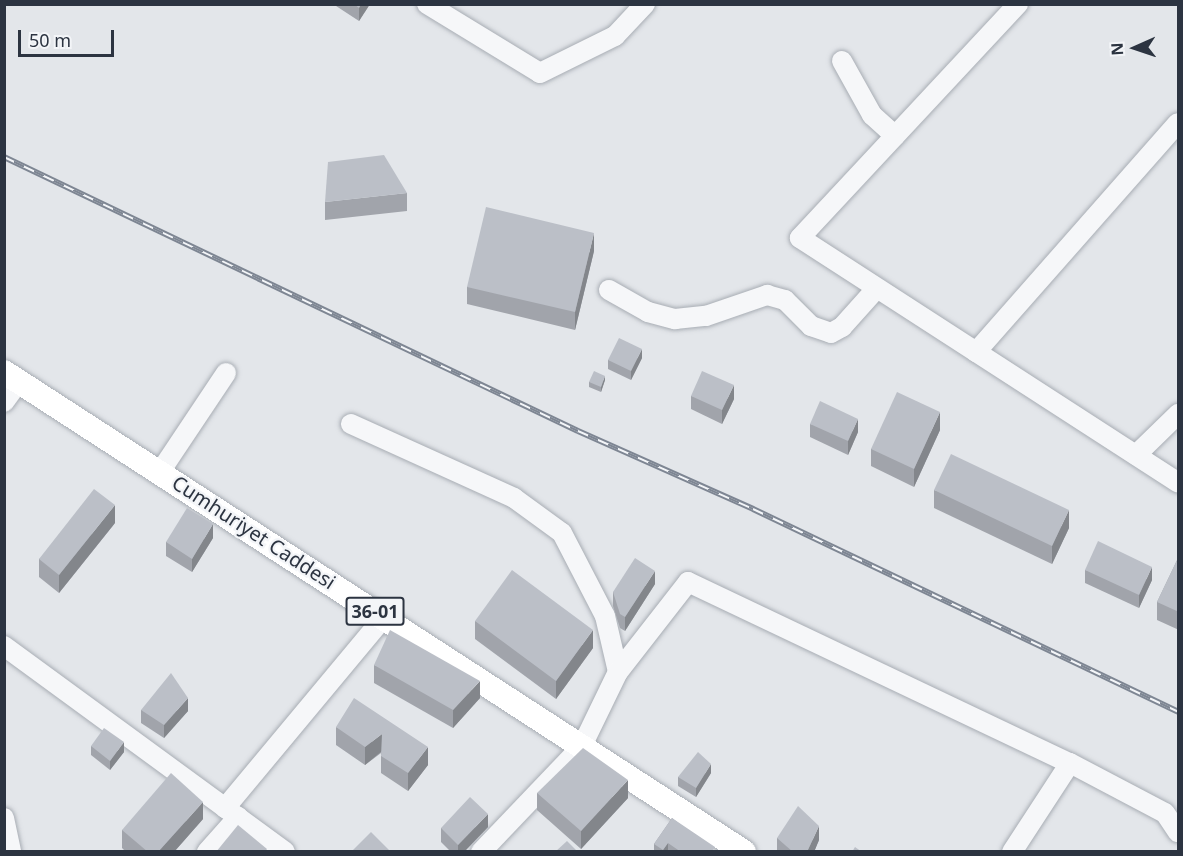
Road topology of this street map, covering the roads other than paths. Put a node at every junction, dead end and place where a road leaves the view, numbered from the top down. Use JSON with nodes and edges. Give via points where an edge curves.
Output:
{"nodes":[{"id":1,"x":427,"y":4,"type":"edge"},
{"id":2,"x":645,"y":4,"type":"edge"},
{"id":3,"x":1018,"y":4,"type":"edge"},
{"id":4,"x":842,"y":61,"type":"dead end"},
{"id":5,"x":1179,"y":123,"type":"edge"},
{"id":6,"x":895,"y":136,"type":"junction"},
{"id":7,"x":877,"y":288,"type":"junction"},
{"id":8,"x":609,"y":290,"type":"dead end"},
{"id":9,"x":976,"y":352,"type":"junction"},
{"id":10,"x":226,"y":373,"type":"dead end"},
{"id":11,"x":12,"y":376,"type":"edge"},
{"id":12,"x":4,"y":402,"type":"edge"},
{"id":13,"x":1179,"y":414,"type":"edge"},
{"id":14,"x":351,"y":424,"type":"dead end"},
{"id":15,"x":1136,"y":455,"type":"junction"},
{"id":16,"x":160,"y":472,"type":"junction"},
{"id":17,"x":1179,"y":483,"type":"edge"},
{"id":18,"x":384,"y":617,"type":"junction"},
{"id":19,"x":4,"y":646,"type":"edge"},
{"id":20,"x":618,"y":672,"type":"junction"},
{"id":21,"x":582,"y":746,"type":"junction"},
{"id":22,"x":1070,"y":763,"type":"junction"},
{"id":23,"x":232,"y":812,"type":"junction"},
{"id":24,"x":4,"y":819,"type":"edge"},
{"id":25,"x":1179,"y":832,"type":"edge"},
{"id":26,"x":11,"y":852,"type":"edge"},
{"id":27,"x":207,"y":852,"type":"edge"},
{"id":28,"x":285,"y":852,"type":"edge"},
{"id":29,"x":481,"y":852,"type":"edge"},
{"id":30,"x":744,"y":852,"type":"edge"},
{"id":31,"x":1012,"y":852,"type":"edge"}],
"edges":[{"from":1,"to":2,"type":"street","via":[[540,73],[615,36]]},
{"from":3,"to":6,"type":"street"},
{"from":4,"to":6,"type":"street","via":[[872,115]]},
{"from":5,"to":9,"type":"street"},
{"from":6,"to":7,"type":"street","via":[[800,238]]},
{"from":7,"to":8,"type":"street","via":[[842,327],[831,333],[811,326],[785,300],[767,295],[706,316],[675,319],[648,312]]},
{"from":7,"to":9,"type":"street"},
{"from":9,"to":15,"type":"street"},
{"from":10,"to":16,"type":"street"},
{"from":11,"to":12,"type":"street"},
{"from":11,"to":16,"type":"main road","name":"Cumhuriyet Caddesi","number":"36-01"},
{"from":13,"to":15,"type":"street"},
{"from":14,"to":20,"type":"street","via":[[514,498],[562,533],[605,616]]},
{"from":15,"to":17,"type":"street"},
{"from":16,"to":18,"type":"main road","name":"Cumhuriyet Caddesi","number":"36-01"},
{"from":18,"to":21,"type":"main road","name":"Cumhuriyet Caddesi","number":"36-01"},
{"from":18,"to":23,"type":"street"},
{"from":19,"to":23,"type":"street"},
{"from":20,"to":21,"type":"street"},
{"from":20,"to":22,"type":"street","via":[[688,582]]},
{"from":21,"to":29,"type":"street"},
{"from":21,"to":30,"type":"main road","name":"Cumhuriyet Caddesi","number":"36-01"},
{"from":22,"to":25,"type":"street","via":[[1165,813]]},
{"from":22,"to":31,"type":"street"},
{"from":23,"to":27,"type":"street"},
{"from":23,"to":28,"type":"street"},
{"from":24,"to":26,"type":"street"}]}
